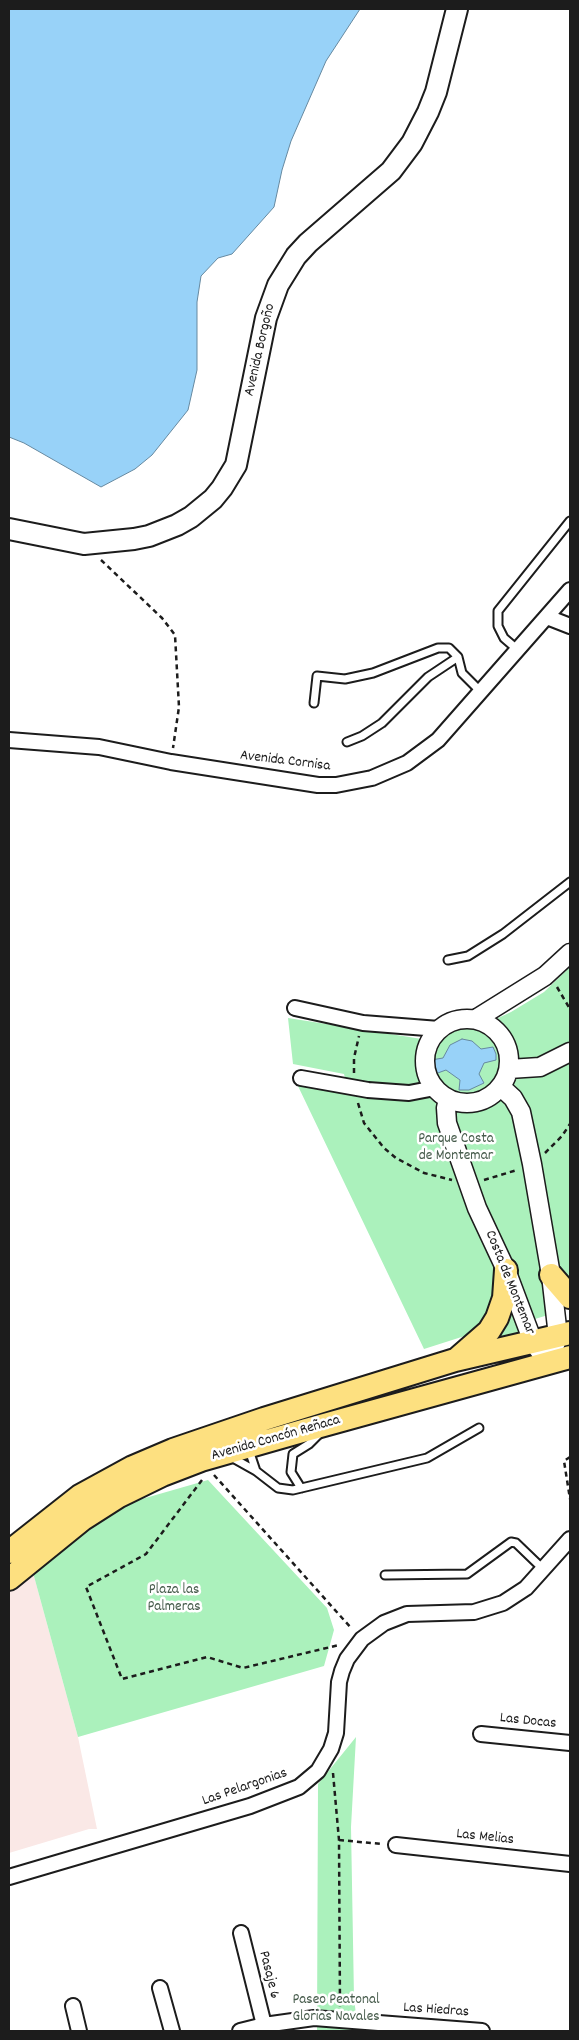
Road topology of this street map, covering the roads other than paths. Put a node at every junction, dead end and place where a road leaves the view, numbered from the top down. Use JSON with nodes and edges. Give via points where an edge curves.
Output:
{"nodes":[{"id":1,"x":456,"y":9,"type":"edge"},
{"id":2,"x":570,"y":521,"type":"edge"},
{"id":3,"x":9,"y":529,"type":"edge"},
{"id":4,"x":570,"y":590,"type":"edge"},
{"id":5,"x":547,"y":617,"type":"junction"},
{"id":6,"x":570,"y":626,"type":"edge"},
{"id":7,"x":519,"y":650,"type":"junction"},
{"id":8,"x":458,"y":657,"type":"junction"},
{"id":9,"x":482,"y":692,"type":"junction"},
{"id":10,"x":314,"y":704,"type":"dead end"},
{"id":11,"x":9,"y":740,"type":"edge"},
{"id":12,"x":347,"y":742,"type":"dead end"},
{"id":13,"x":570,"y":882,"type":"edge"},
{"id":14,"x":570,"y":953,"type":"edge"},
{"id":15,"x":448,"y":960,"type":"dead end"},
{"id":16,"x":295,"y":1008,"type":"dead end"},
{"id":17,"x":476,"y":1020,"type":"junction"},
{"id":18,"x":439,"y":1029,"type":"junction"},
{"id":19,"x":570,"y":1052,"type":"edge"},
{"id":20,"x":509,"y":1069,"type":"junction"},
{"id":21,"x":301,"y":1078,"type":"dead end"},
{"id":22,"x":501,"y":1087,"type":"junction"},
{"id":23,"x":441,"y":1093,"type":"junction"},
{"id":24,"x":506,"y":1270,"type":"junction"},
{"id":25,"x":551,"y":1275,"type":"junction"},
{"id":26,"x":570,"y":1297,"type":"edge"},
{"id":27,"x":564,"y":1334,"type":"edge"},
{"id":28,"x":533,"y":1342,"type":"junction"},
{"id":29,"x":570,"y":1356,"type":"edge"},
{"id":30,"x":456,"y":1360,"type":"junction"},
{"id":31,"x":548,"y":1362,"type":"junction"},
{"id":32,"x":328,"y":1423,"type":"junction"},
{"id":33,"x":479,"y":1428,"type":"dead end"},
{"id":34,"x":253,"y":1434,"type":"junction"},
{"id":35,"x":212,"y":1461,"type":"junction"},
{"id":36,"x":256,"y":1471,"type":"junction"},
{"id":37,"x":301,"y":1488,"type":"junction"},
{"id":38,"x":570,"y":1539,"type":"edge"},
{"id":39,"x":9,"y":1552,"type":"edge"},
{"id":40,"x":543,"y":1569,"type":"junction"},
{"id":41,"x":385,"y":1575,"type":"dead end"},
{"id":42,"x":9,"y":1579,"type":"edge"},
{"id":43,"x":481,"y":1734,"type":"dead end"},
{"id":44,"x":570,"y":1743,"type":"edge"},
{"id":45,"x":396,"y":1845,"type":"road end"},
{"id":46,"x":570,"y":1864,"type":"edge"},
{"id":47,"x":9,"y":1877,"type":"edge"},
{"id":48,"x":241,"y":1933,"type":"dead end"},
{"id":49,"x":160,"y":1988,"type":"dead end"},
{"id":50,"x":73,"y":2006,"type":"dead end"},
{"id":51,"x":264,"y":2025,"type":"junction"},
{"id":52,"x":79,"y":2031,"type":"edge"},
{"id":53,"x":172,"y":2031,"type":"edge"},
{"id":54,"x":240,"y":2031,"type":"edge"},
{"id":55,"x":482,"y":2031,"type":"edge"}],
"edges":[{"from":1,"to":3,"type":"main road","name":"Avenida Borgoño","via":[[436,92],[412,143],[391,171],[308,242],[278,285],[266,318],[236,465],[222,488],[191,518],[163,532],[141,538],[84,544]]},
{"from":2,"to":7,"type":"lane","via":[[498,611],[498,626],[504,638]]},
{"from":4,"to":5,"type":"street","name":"Avenida Cornisa"},
{"from":5,"to":6,"type":"street"},
{"from":5,"to":7,"type":"street","name":"Avenida Cornisa"},
{"from":7,"to":9,"type":"street","name":"Avenida Cornisa"},
{"from":8,"to":9,"type":"lane","via":[[462,673]]},
{"from":8,"to":10,"type":"lane","via":[[449,648],[438,648],[373,673],[345,679],[317,676]]},
{"from":8,"to":12,"type":"lane","via":[[428,677],[382,723]]},
{"from":9,"to":11,"type":"street","name":"Avenida Cornisa","via":[[438,740],[407,763],[372,778],[336,785],[179,763],[99,747]]},
{"from":13,"to":15,"type":"lane","via":[[503,934],[468,956]]},
{"from":14,"to":17,"type":"street","via":[[545,976]]},
{"from":16,"to":18,"type":"street","via":[[362,1023]]},
{"from":17,"to":18,"type":"street","via":[[463,1018]]},
{"from":17,"to":20,"type":"street","via":[[499,1032],[506,1044]]},
{"from":18,"to":23,"type":"street","via":[[430,1039],[425,1058],[428,1077]]},
{"from":19,"to":20,"type":"street","via":[[540,1066]]},
{"from":20,"to":22,"type":"street"},
{"from":21,"to":23,"type":"street","via":[[368,1090]]},
{"from":22,"to":23,"type":"street","via":[[493,1095],[476,1102],[459,1102]]},
{"from":22,"to":25,"type":"street","name":"Costa de Montemar","via":[[521,1112]]},
{"from":23,"to":24,"type":"street","name":"Costa de Montemar","via":[[447,1123],[477,1208]]},
{"from":24,"to":28,"type":"street","name":"Costa de Montemar"},
{"from":24,"to":30,"type":"main road","via":[[504,1298],[497,1318],[489,1331]]},
{"from":25,"to":26,"type":"main road"},
{"from":25,"to":27,"type":"street","name":"Costa de Montemar"},
{"from":27,"to":28,"type":"main road","name":"Avenida Concón Reñaca"},
{"from":27,"to":31,"type":"street","name":"Costa de Montemar"},
{"from":28,"to":30,"type":"main road","name":"Avenida Concón Reñaca"},
{"from":28,"to":31,"type":"street","name":"Costa de Montemar"},
{"from":29,"to":31,"type":"main road","name":"Avenida Concón Reñaca"},
{"from":30,"to":34,"type":"main road","name":"Avenida Concón Reñaca"},
{"from":31,"to":32,"type":"main road","name":"Avenida Concón Reñaca"},
{"from":32,"to":34,"type":"main road","name":"Avenida Concón Reñaca"},
{"from":32,"to":37,"type":"lane","via":[[309,1444],[293,1454],[291,1472]]},
{"from":33,"to":37,"type":"lane","via":[[427,1458]]},
{"from":34,"to":35,"type":"main road","name":"Avenida Concón Reñaca"},
{"from":34,"to":36,"type":"lane"},
{"from":34,"to":39,"type":"main road","name":"Avenida Concón Reñaca","via":[[173,1450],[106,1480],[80,1496]]},
{"from":35,"to":36,"type":"lane"},
{"from":35,"to":42,"type":"main road","name":"Avenida Concón Reñaca","via":[[162,1475],[120,1496],[82,1519]]},
{"from":36,"to":37,"type":"lane","via":[[278,1488]]},
{"from":38,"to":40,"type":"street","name":"Las Pelargonias"},
{"from":40,"to":41,"type":"lane","via":[[512,1542],[468,1574]]},
{"from":40,"to":47,"type":"street","name":"Las Pelargonias","via":[[526,1588],[496,1606],[474,1612],[407,1614],[384,1623],[362,1639],[342,1671],[336,1733],[331,1749],[318,1771],[299,1787],[250,1806]]},
{"from":43,"to":44,"type":"street","name":"Las Docas"},
{"from":45,"to":46,"type":"street","name":"Las Melias"},
{"from":48,"to":51,"type":"street","name":"Pasaje 6"},
{"from":49,"to":53,"type":"street"},
{"from":50,"to":52,"type":"street"},
{"from":51,"to":54,"type":"street","name":"Las Hiedras"},
{"from":51,"to":55,"type":"street","name":"Las Hiedras","via":[[314,2018]]}]}
